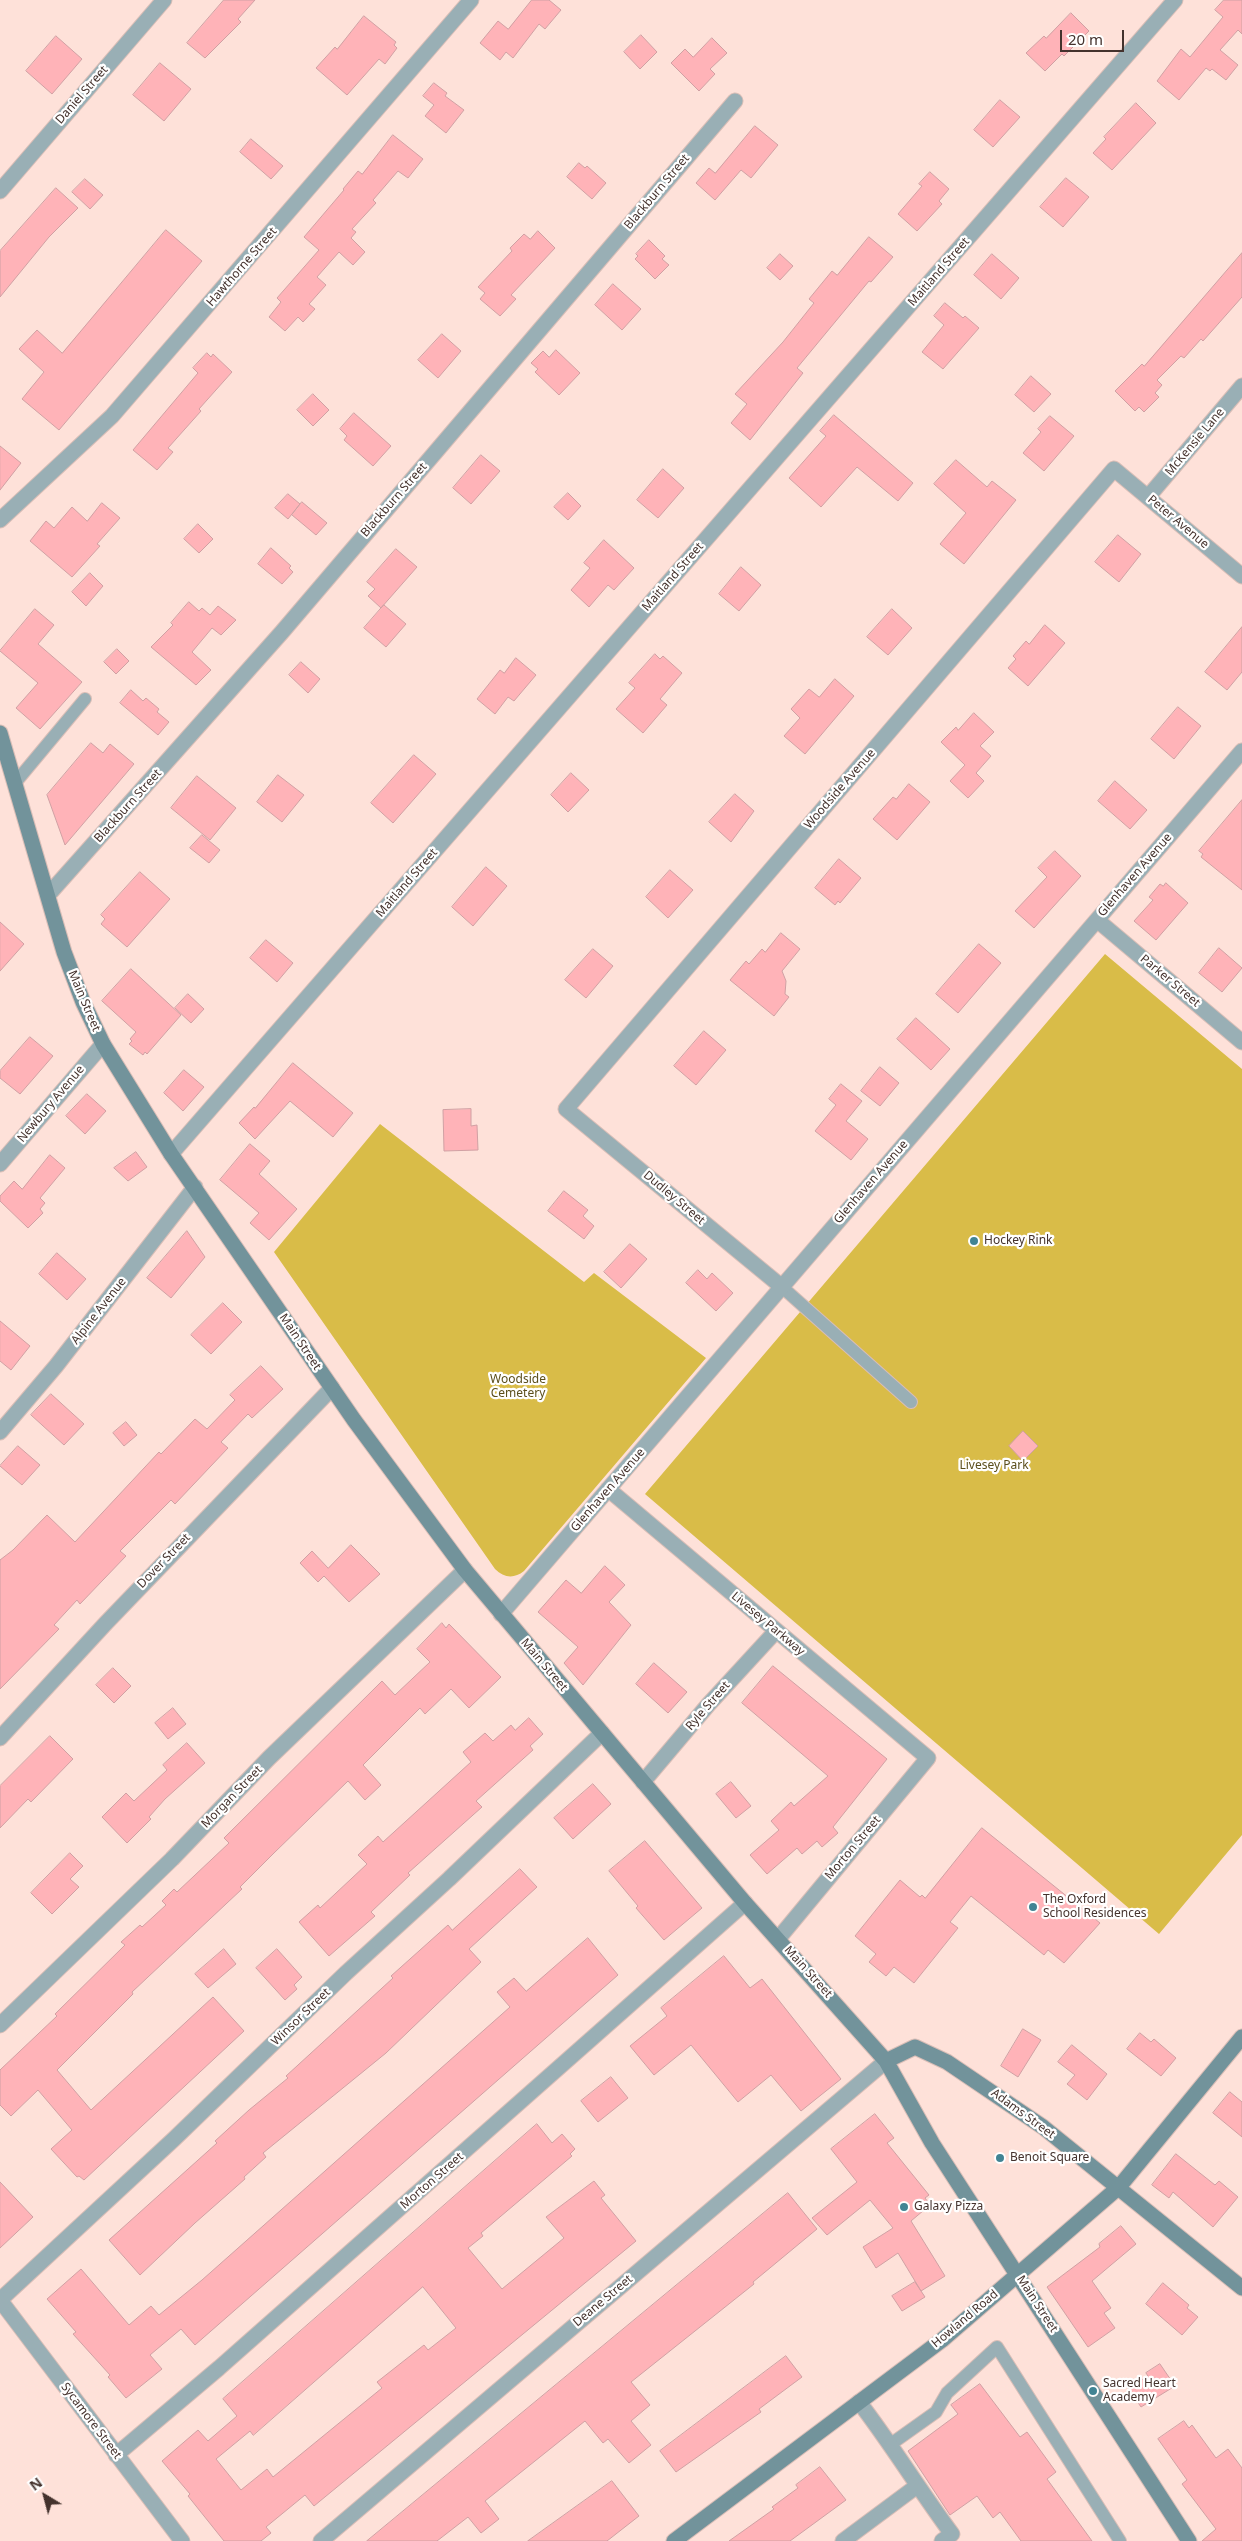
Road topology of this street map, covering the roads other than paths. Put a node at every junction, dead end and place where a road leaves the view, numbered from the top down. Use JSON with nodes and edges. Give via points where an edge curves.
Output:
{"nodes":[{"id":1,"x":164,"y":0,"type":"edge"},
{"id":2,"x":472,"y":0,"type":"edge"},
{"id":3,"x":1175,"y":0,"type":"edge"},
{"id":4,"x":735,"y":100,"type":"dead end"},
{"id":5,"x":0,"y":191,"type":"edge"},
{"id":6,"x":1242,"y":386,"type":"edge"},
{"id":7,"x":1114,"y":469,"type":"joint"},
{"id":8,"x":1148,"y":497,"type":"junction"},
{"id":9,"x":0,"y":520,"type":"edge"},
{"id":10,"x":1242,"y":576,"type":"edge"},
{"id":11,"x":85,"y":699,"type":"dead end"},
{"id":12,"x":0,"y":733,"type":"edge"},
{"id":13,"x":1242,"y":751,"type":"edge"},
{"id":14,"x":3,"y":755,"type":"edge"},
{"id":15,"x":15,"y":783,"type":"junction"},
{"id":16,"x":48,"y":895,"type":"junction"},
{"id":17,"x":1097,"y":920,"type":"junction"},
{"id":18,"x":1242,"y":1042,"type":"edge"},
{"id":19,"x":103,"y":1044,"type":"junction"},
{"id":20,"x":566,"y":1109,"type":"joint"},
{"id":21,"x":171,"y":1154,"type":"junction"},
{"id":22,"x":0,"y":1164,"type":"edge"},
{"id":23,"x":196,"y":1188,"type":"junction"},
{"id":24,"x":782,"y":1287,"type":"junction"},
{"id":25,"x":332,"y":1388,"type":"junction"},
{"id":26,"x":911,"y":1402,"type":"dead end"},
{"id":27,"x":0,"y":1432,"type":"edge"},
{"id":28,"x":608,"y":1490,"type":"junction"},
{"id":29,"x":465,"y":1570,"type":"junction"},
{"id":30,"x":501,"y":1614,"type":"junction"},
{"id":31,"x":776,"y":1631,"type":"junction"},
{"id":32,"x":602,"y":1732,"type":"junction"},
{"id":33,"x":0,"y":1738,"type":"edge"},
{"id":34,"x":928,"y":1758,"type":"joint"},
{"id":35,"x":643,"y":1782,"type":"junction"},
{"id":36,"x":745,"y":1903,"type":"junction"},
{"id":37,"x":778,"y":1939,"type":"junction"},
{"id":38,"x":0,"y":2026,"type":"edge"},
{"id":39,"x":1242,"y":2037,"type":"edge"},
{"id":40,"x":886,"y":2061,"type":"junction"},
{"id":41,"x":1119,"y":2187,"type":"junction"},
{"id":42,"x":1018,"y":2274,"type":"junction"},
{"id":43,"x":1242,"y":2288,"type":"edge"},
{"id":44,"x":0,"y":2300,"type":"edge"},
{"id":45,"x":859,"y":2402,"type":"junction"},
{"id":46,"x":891,"y":2444,"type":"junction"},
{"id":47,"x":116,"y":2454,"type":"junction"},
{"id":48,"x":917,"y":2486,"type":"junction"},
{"id":49,"x":182,"y":2541,"type":"edge"},
{"id":50,"x":321,"y":2541,"type":"edge"},
{"id":51,"x":674,"y":2541,"type":"edge"},
{"id":52,"x":843,"y":2541,"type":"edge"},
{"id":53,"x":942,"y":2541,"type":"edge"},
{"id":54,"x":1120,"y":2541,"type":"edge"},
{"id":55,"x":1189,"y":2541,"type":"edge"}],
"edges":[{"from":1,"to":5,"type":"street","name":"Daniel Street"},
{"from":2,"to":9,"type":"street","name":"Hawthorne Street","via":[[112,416]]},
{"from":3,"to":21,"type":"street","name":"Maitland Street"},
{"from":4,"to":16,"type":"street","name":"Blackburn Street","via":[[276,638]]},
{"from":6,"to":8,"type":"street","name":"McKensie Lane"},
{"from":7,"to":8,"type":"street","name":"Peter Avenue"},
{"from":7,"to":20,"type":"street","name":"Woodside Avenue"},
{"from":8,"to":10,"type":"street","name":"Peter Avenue"},
{"from":11,"to":15,"type":"lane"},
{"from":12,"to":14,"type":"main road","name":"Main Street"},
{"from":13,"to":17,"type":"street","name":"Glenhaven Avenue"},
{"from":14,"to":15,"type":"main road","name":"Main Street"},
{"from":15,"to":16,"type":"main road","name":"Main Street"},
{"from":16,"to":19,"type":"main road","name":"Main Street","via":[[74,980]]},
{"from":17,"to":18,"type":"street","name":"Parker Street"},
{"from":17,"to":24,"type":"street","name":"Glenhaven Avenue"},
{"from":19,"to":21,"type":"main road","name":"Main Street"},
{"from":19,"to":22,"type":"street","name":"Newbury Avenue"},
{"from":20,"to":24,"type":"street","name":"Dudley Street"},
{"from":21,"to":23,"type":"main road","name":"Main Street"},
{"from":23,"to":25,"type":"main road","name":"Main Street"},
{"from":23,"to":27,"type":"street","name":"Alpine Avenue"},
{"from":24,"to":26,"type":"lane"},
{"from":24,"to":28,"type":"street","name":"Glenhaven Avenue"},
{"from":25,"to":29,"type":"main road","name":"Main Street"},
{"from":25,"to":33,"type":"street","name":"Dover Street"},
{"from":28,"to":30,"type":"street","name":"Glenhaven Avenue"},
{"from":28,"to":31,"type":"street","name":"Livesey Parkway"},
{"from":29,"to":30,"type":"main road","name":"Main Street"},
{"from":29,"to":38,"type":"street","name":"Morgan Street","via":[[269,1758],[172,1859]]},
{"from":30,"to":32,"type":"main road","name":"Main Street"},
{"from":31,"to":34,"type":"street","name":"Livesey Parkway"},
{"from":31,"to":35,"type":"street","name":"Ryle Street"},
{"from":32,"to":35,"type":"main road","name":"Main Street"},
{"from":32,"to":44,"type":"street","name":"Winsor Street","via":[[449,1880]]},
{"from":34,"to":37,"type":"street","name":"Morton Street"},
{"from":35,"to":36,"type":"main road","name":"Main Street"},
{"from":36,"to":37,"type":"main road","name":"Main Street"},
{"from":36,"to":47,"type":"street","name":"Morton Street","via":[[219,2368]]},
{"from":37,"to":40,"type":"main road","name":"Main Street"},
{"from":39,"to":41,"type":"main road","name":"Howland Road"},
{"from":40,"to":41,"type":"main road","name":"Adams Street","via":[[916,2047],[947,2062],[1035,2121]]},
{"from":40,"to":42,"type":"main road","name":"Main Street","via":[[932,2144]]},
{"from":40,"to":50,"type":"street","name":"Deane Street"},
{"from":41,"to":42,"type":"main road","name":"Howland Road"},
{"from":41,"to":43,"type":"main road","name":"Adams Street"},
{"from":42,"to":45,"type":"main road","name":"Howland Road","via":[[942,2340]]},
{"from":42,"to":55,"type":"main road","name":"Main Street"},
{"from":44,"to":47,"type":"street","name":"Sycamore Street"},
{"from":45,"to":46,"type":"street"},
{"from":45,"to":51,"type":"main road","name":"Howland Road"},
{"from":46,"to":48,"type":"street"},
{"from":46,"to":54,"type":"lane","via":[[936,2412],[947,2393],[997,2347]]},
{"from":47,"to":49,"type":"street","name":"Sycamore Street"},
{"from":48,"to":52,"type":"street"},
{"from":48,"to":53,"type":"street","via":[[952,2534]]}]}
